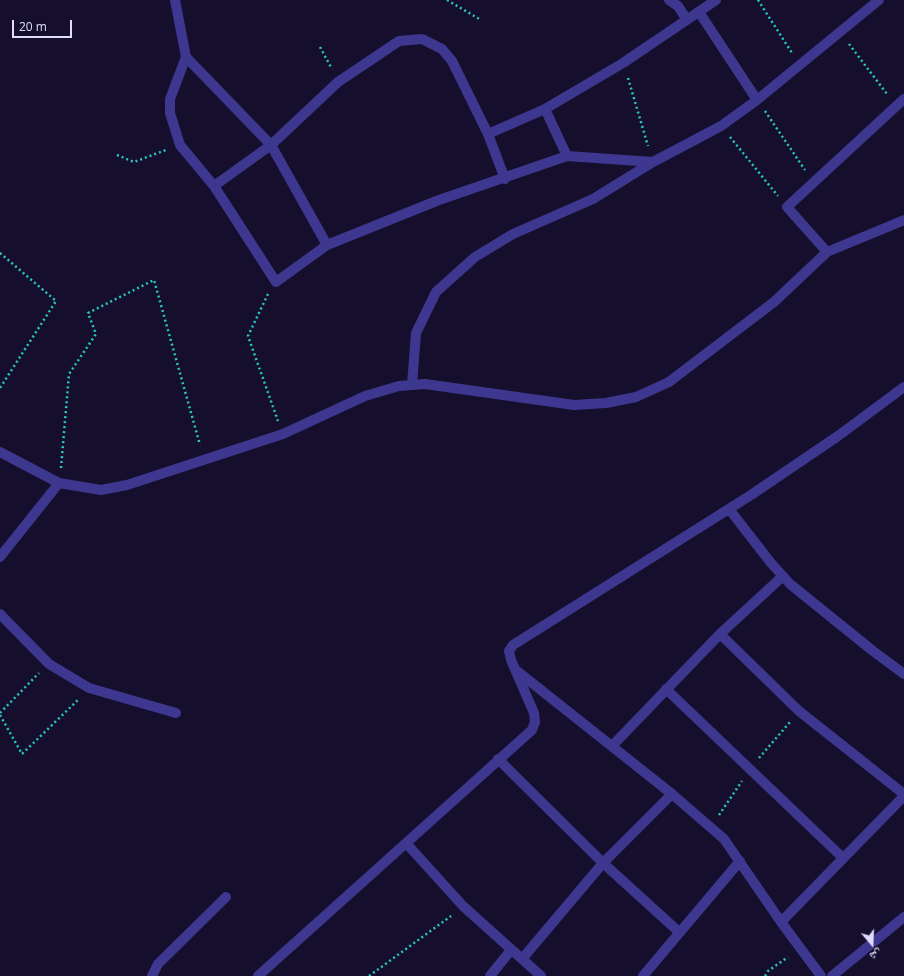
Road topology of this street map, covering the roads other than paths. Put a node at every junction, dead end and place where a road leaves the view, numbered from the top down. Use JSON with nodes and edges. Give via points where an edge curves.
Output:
{"nodes":[{"id":1,"x":175,"y":0,"type":"edge"},
{"id":2,"x":670,"y":0,"type":"edge"},
{"id":3,"x":716,"y":0,"type":"edge"},
{"id":4,"x":879,"y":0,"type":"edge"},
{"id":5,"x":699,"y":12,"type":"junction"},
{"id":6,"x":687,"y":20,"type":"junction"},
{"id":7,"x":186,"y":57,"type":"junction"},
{"id":8,"x":904,"y":99,"type":"edge"},
{"id":9,"x":757,"y":100,"type":"junction"},
{"id":10,"x":545,"y":109,"type":"junction"},
{"id":11,"x":488,"y":134,"type":"junction"},
{"id":12,"x":271,"y":145,"type":"junction"},
{"id":13,"x":567,"y":156,"type":"junction"},
{"id":14,"x":653,"y":162,"type":"junction"},
{"id":15,"x":505,"y":179,"type":"junction"},
{"id":16,"x":214,"y":186,"type":"junction"},
{"id":17,"x":904,"y":220,"type":"edge"},
{"id":18,"x":327,"y":245,"type":"junction"},
{"id":19,"x":827,"y":252,"type":"junction"},
{"id":20,"x":412,"y":385,"type":"junction"},
{"id":21,"x":904,"y":387,"type":"edge"},
{"id":22,"x":0,"y":452,"type":"edge"},
{"id":23,"x":59,"y":482,"type":"junction"},
{"id":24,"x":729,"y":509,"type":"junction"},
{"id":25,"x":0,"y":557,"type":"edge"},
{"id":26,"x":783,"y":576,"type":"junction"},
{"id":27,"x":0,"y":614,"type":"edge"},
{"id":28,"x":720,"y":634,"type":"junction"},
{"id":29,"x":514,"y":669,"type":"junction"},
{"id":30,"x":904,"y":674,"type":"edge"},
{"id":31,"x":666,"y":689,"type":"junction"},
{"id":32,"x":176,"y":713,"type":"dead end"},
{"id":33,"x":612,"y":746,"type":"junction"},
{"id":34,"x":498,"y":759,"type":"junction"},
{"id":35,"x":672,"y":794,"type":"junction"},
{"id":36,"x":904,"y":795,"type":"edge"},
{"id":37,"x":406,"y":842,"type":"junction"},
{"id":38,"x":843,"y":858,"type":"junction"},
{"id":39,"x":740,"y":861,"type":"junction"},
{"id":40,"x":604,"y":863,"type":"junction"},
{"id":41,"x":226,"y":897,"type":"dead end"},
{"id":42,"x":904,"y":917,"type":"edge"},
{"id":43,"x":781,"y":922,"type":"junction"},
{"id":44,"x":680,"y":932,"type":"junction"},
{"id":45,"x":511,"y":950,"type":"junction"},
{"id":46,"x":522,"y":958,"type":"junction"},
{"id":47,"x":152,"y":976,"type":"edge"},
{"id":48,"x":258,"y":976,"type":"edge"},
{"id":49,"x":490,"y":976,"type":"edge"},
{"id":50,"x":541,"y":976,"type":"edge"},
{"id":51,"x":643,"y":976,"type":"edge"},
{"id":52,"x":822,"y":976,"type":"edge"},
{"id":53,"x":832,"y":976,"type":"edge"}],
"edges":[{"from":1,"to":7,"type":"street"},
{"from":2,"to":6,"type":"street","via":[[678,6]]},
{"from":3,"to":5,"type":"street"},
{"from":4,"to":9,"type":"street"},
{"from":5,"to":6,"type":"street"},
{"from":5,"to":9,"type":"street"},
{"from":6,"to":10,"type":"street","via":[[623,63]]},
{"from":7,"to":12,"type":"street"},
{"from":7,"to":16,"type":"street","via":[[170,99],[170,114],[180,145]]},
{"from":8,"to":19,"type":"street","via":[[787,207]]},
{"from":9,"to":14,"type":"street","via":[[721,126]]},
{"from":10,"to":11,"type":"street"},
{"from":10,"to":13,"type":"street"},
{"from":11,"to":12,"type":"street","via":[[452,61],[442,49],[422,38],[399,41],[338,82]]},
{"from":11,"to":15,"type":"street"},
{"from":12,"to":16,"type":"street"},
{"from":12,"to":18,"type":"street"},
{"from":13,"to":14,"type":"street"},
{"from":13,"to":15,"type":"street"},
{"from":14,"to":20,"type":"street","via":[[593,199],[513,234],[475,257],[436,292],[416,333]]},
{"from":15,"to":18,"type":"street","via":[[439,200]]},
{"from":16,"to":18,"type":"street","via":[[276,282]]},
{"from":17,"to":19,"type":"street"},
{"from":19,"to":20,"type":"street","via":[[774,302],[669,382],[636,397],[606,403],[574,405],[425,384]]},
{"from":20,"to":23,"type":"street","via":[[365,396],[283,434],[127,485],[101,490]]},
{"from":21,"to":24,"type":"street","via":[[838,436]]},
{"from":22,"to":23,"type":"street"},
{"from":23,"to":25,"type":"street"},
{"from":24,"to":26,"type":"street"},
{"from":24,"to":29,"type":"street","via":[[513,645],[509,651]]},
{"from":26,"to":28,"type":"street"},
{"from":26,"to":30,"type":"street"},
{"from":27,"to":32,"type":"street","via":[[49,664],[89,688]]},
{"from":28,"to":31,"type":"street"},
{"from":28,"to":36,"type":"street","via":[[799,711]]},
{"from":29,"to":33,"type":"street"},
{"from":29,"to":34,"type":"street","via":[[529,699],[534,722],[532,730]]},
{"from":31,"to":33,"type":"street"},
{"from":31,"to":38,"type":"street"},
{"from":33,"to":35,"type":"street"},
{"from":34,"to":37,"type":"street"},
{"from":34,"to":40,"type":"street"},
{"from":35,"to":39,"type":"street","via":[[711,827]]},
{"from":35,"to":40,"type":"street"},
{"from":36,"to":38,"type":"street"},
{"from":37,"to":45,"type":"street","via":[[463,906]]},
{"from":37,"to":48,"type":"street"},
{"from":38,"to":43,"type":"street"},
{"from":39,"to":43,"type":"street"},
{"from":39,"to":44,"type":"street"},
{"from":40,"to":44,"type":"street"},
{"from":40,"to":46,"type":"street"},
{"from":41,"to":47,"type":"street","via":[[158,964]]},
{"from":42,"to":53,"type":"street"},
{"from":43,"to":52,"type":"street"},
{"from":44,"to":51,"type":"street"},
{"from":45,"to":46,"type":"street"},
{"from":45,"to":49,"type":"street"},
{"from":46,"to":50,"type":"street"}]}
